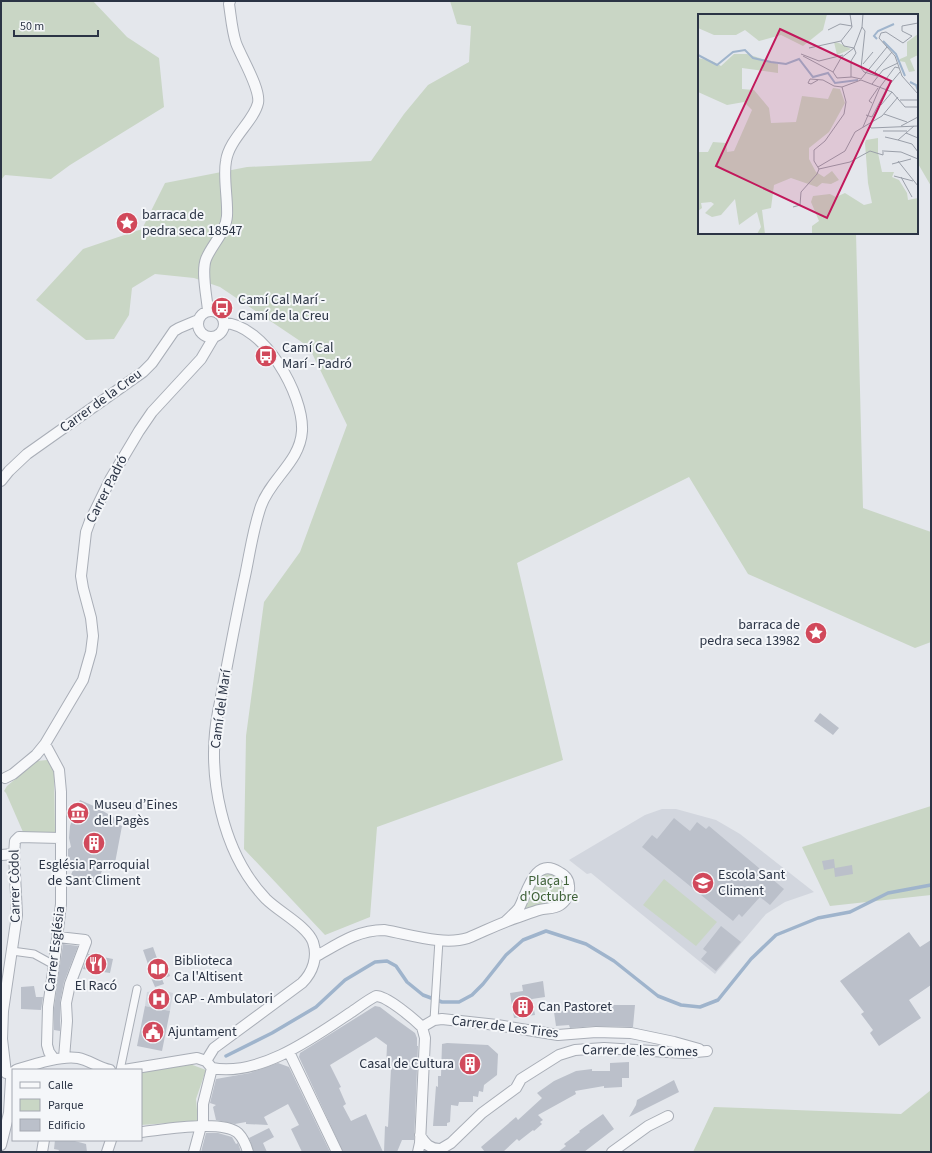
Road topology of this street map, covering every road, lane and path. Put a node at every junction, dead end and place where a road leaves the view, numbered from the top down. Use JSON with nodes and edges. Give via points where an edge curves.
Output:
{"nodes":[{"id":1,"x":230,"y":1,"type":"edge"},
{"id":2,"x":208,"y":311,"type":"junction"},
{"id":3,"x":198,"y":320,"type":"junction"},
{"id":4,"x":224,"y":323,"type":"junction"},
{"id":5,"x":214,"y":337,"type":"junction"},
{"id":6,"x":1,"y":481,"type":"edge"},
{"id":7,"x":45,"y":744,"type":"junction"},
{"id":8,"x":2,"y":780,"type":"edge"},
{"id":9,"x":60,"y":838,"type":"junction"},
{"id":10,"x":14,"y":854,"type":"junction"},
{"id":11,"x":1,"y":855,"type":"edge"},
{"id":12,"x":506,"y":921,"type":"junction"},
{"id":13,"x":58,"y":937,"type":"junction"},
{"id":14,"x":439,"y":940,"type":"junction"},
{"id":15,"x":12,"y":951,"type":"junction"},
{"id":16,"x":315,"y":957,"type":"junction"},
{"id":17,"x":5,"y":963,"type":"edge"},
{"id":18,"x":54,"y":965,"type":"junction"},
{"id":19,"x":137,"y":989,"type":"dead end"},
{"id":20,"x":434,"y":1020,"type":"junction"},
{"id":21,"x":422,"y":1027,"type":"junction"},
{"id":22,"x":289,"y":1052,"type":"junction"},
{"id":23,"x":707,"y":1052,"type":"joint"},
{"id":24,"x":59,"y":1059,"type":"junction"},
{"id":25,"x":209,"y":1065,"type":"junction"},
{"id":26,"x":21,"y":1069,"type":"edge"},
{"id":27,"x":54,"y":1069,"type":"edge"},
{"id":28,"x":107,"y":1069,"type":"edge"},
{"id":29,"x":120,"y":1069,"type":"edge"},
{"id":30,"x":130,"y":1069,"type":"edge"},
{"id":31,"x":10,"y":1072,"type":"edge"},
{"id":32,"x":668,"y":1116,"type":"dead end"},
{"id":33,"x":201,"y":1126,"type":"junction"},
{"id":34,"x":142,"y":1132,"type":"edge"},
{"id":35,"x":420,"y":1135,"type":"junction"},
{"id":36,"x":44,"y":1141,"type":"edge"},
{"id":37,"x":111,"y":1141,"type":"edge"},
{"id":38,"x":244,"y":1142,"type":"junction"},
{"id":39,"x":1,"y":1145,"type":"edge"},
{"id":40,"x":438,"y":1150,"type":"edge"},
{"id":41,"x":42,"y":1152,"type":"edge"},
{"id":42,"x":107,"y":1152,"type":"edge"},
{"id":43,"x":194,"y":1152,"type":"edge"},
{"id":44,"x":243,"y":1152,"type":"edge"},
{"id":45,"x":248,"y":1152,"type":"edge"},
{"id":46,"x":337,"y":1152,"type":"edge"},
{"id":47,"x":418,"y":1152,"type":"edge"},
{"id":48,"x":612,"y":1152,"type":"edge"}],
"edges":[{"from":1,"to":2,"type":"street","via":[[236,42],[259,101],[256,110],[234,141],[226,160],[225,227],[206,261]]},
{"from":2,"to":3,"type":"street"},
{"from":2,"to":4,"type":"street","via":[[219,313]]},
{"from":3,"to":5,"type":"street","via":[[198,328],[202,334]]},
{"from":3,"to":6,"type":"street","name":"Carrer de la Creu","via":[[174,331],[143,372],[27,454]]},
{"from":4,"to":5,"type":"street","via":[[223,330]]},
{"from":4,"to":16,"type":"street","name":"Camí del Marí","via":[[233,324],[248,332],[278,362],[297,400],[302,428],[297,451],[262,504],[252,537],[216,721],[214,753],[217,791],[224,820],[239,861],[268,901],[306,931],[313,942]]},
{"from":5,"to":7,"type":"street","name":"Carrer Padró","via":[[201,359],[149,416],[111,478],[90,521],[86,532],[81,576],[92,627],[91,652],[83,680]]},
{"from":7,"to":8,"type":"street","name":"Carrer Padró","via":[[36,755]]},
{"from":7,"to":9,"type":"street","name":"Carrer Església","via":[[57,763],[60,776]]},
{"from":9,"to":10,"type":"street","name":"Carrer Còdol","via":[[19,837],[15,841]]},
{"from":9,"to":13,"type":"street","name":"Carrer Església","via":[[62,883]]},
{"from":10,"to":11,"type":"street"},
{"from":10,"to":15,"type":"street","name":"Carrer Còdol","via":[[17,915]]},
{"from":12,"to":12,"type":"street","via":[[557,907],[562,903],[566,899],[569,886],[563,874],[551,868],[533,876],[520,907]]},
{"from":12,"to":14,"type":"street","via":[[462,940]]},
{"from":13,"to":18,"type":"street","name":"Carrer Església"},
{"from":13,"to":24,"type":"street","via":[[86,942],[70,984],[66,1004],[67,1021]]},
{"from":14,"to":16,"type":"street","via":[[384,930],[369,931],[351,937]]},
{"from":14,"to":20,"type":"street"},
{"from":15,"to":17,"type":"street","name":"Carrer Còdol"},
{"from":15,"to":18,"type":"street","via":[[34,954]]},
{"from":16,"to":25,"type":"street","via":[[311,972],[302,983],[214,1048]]},
{"from":17,"to":31,"type":"street","name":"Carrer Còdol","via":[[2,1039]]},
{"from":18,"to":24,"type":"street","name":"Carrer Església","via":[[48,1007],[47,1045],[49,1052]]},
{"from":19,"to":29,"type":"street"},
{"from":20,"to":21,"type":"street","name":"Carrer de Les Tires"},
{"from":20,"to":23,"type":"street","name":"Carrer de Les Tires","via":[[497,1025],[558,1035],[630,1033]]},
{"from":21,"to":22,"type":"street","via":[[387,1000],[376,996]]},
{"from":21,"to":35,"type":"street","via":[[425,1038]]},
{"from":22,"to":25,"type":"street","via":[[247,1067],[219,1070]]},
{"from":22,"to":46,"type":"street"},
{"from":23,"to":40,"type":"street","name":"Carrer de les Comes","via":[[611,1048],[566,1052],[521,1078],[516,1088],[482,1113],[451,1143]]},
{"from":24,"to":26,"type":"street"},
{"from":24,"to":27,"type":"street"},
{"from":24,"to":28,"type":"street","via":[[79,1058]]},
{"from":25,"to":30,"type":"street","via":[[197,1058]]},
{"from":25,"to":33,"type":"street","via":[[203,1104],[204,1121]]},
{"from":31,"to":39,"type":"street","name":"Carrer Còdol","via":[[7,1124]]},
{"from":32,"to":48,"type":"street","via":[[648,1126]]},
{"from":33,"to":34,"type":"street"},
{"from":33,"to":38,"type":"street","via":[[215,1126],[234,1131]]},
{"from":33,"to":43,"type":"street"},
{"from":35,"to":40,"type":"street","name":"Carrer de les Comes","via":[[426,1145]]},
{"from":35,"to":47,"type":"street"},
{"from":36,"to":41,"type":"street"},
{"from":37,"to":42,"type":"street"},
{"from":38,"to":44,"type":"street"},
{"from":38,"to":45,"type":"street"}]}
